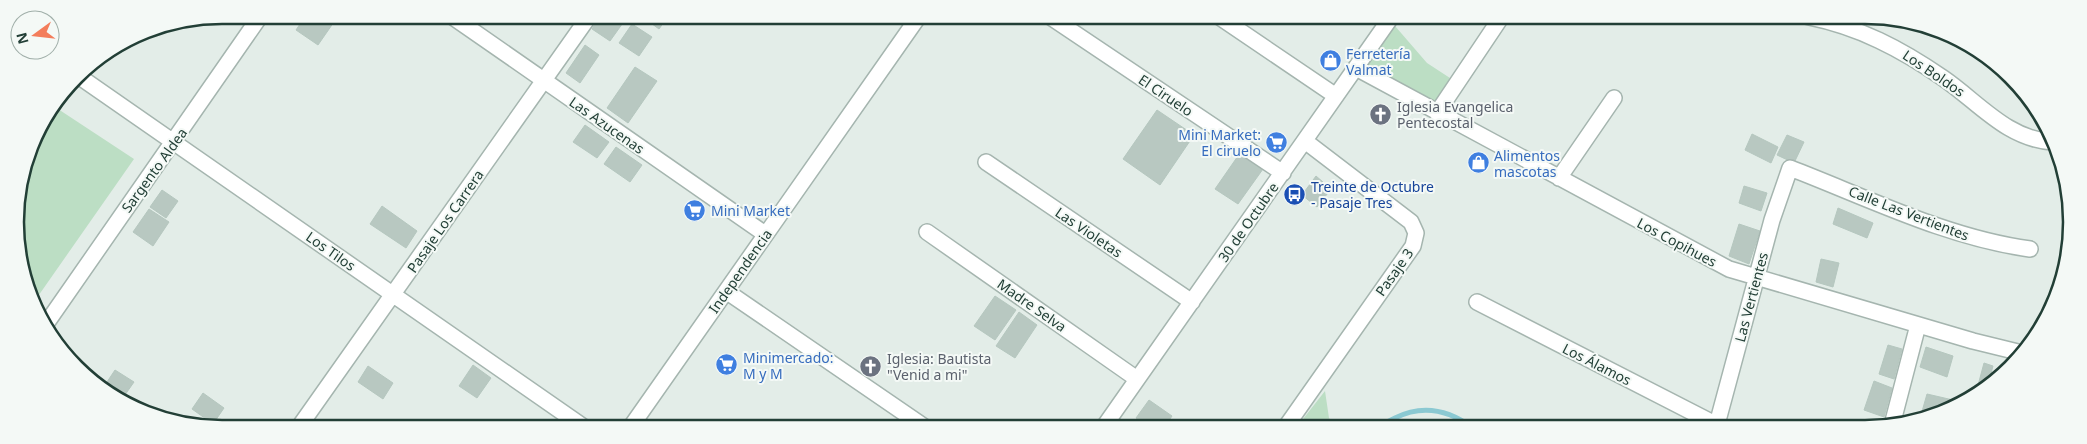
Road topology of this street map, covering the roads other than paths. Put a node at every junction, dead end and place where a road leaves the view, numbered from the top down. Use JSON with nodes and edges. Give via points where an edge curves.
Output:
{"nodes":[{"id":1,"x":255,"y":24,"type":"edge"},
{"id":2,"x":463,"y":24,"type":"edge"},
{"id":3,"x":584,"y":24,"type":"edge"},
{"id":4,"x":913,"y":24,"type":"edge"},
{"id":5,"x":1061,"y":24,"type":"edge"},
{"id":6,"x":1230,"y":24,"type":"edge"},
{"id":7,"x":1386,"y":24,"type":"edge"},
{"id":8,"x":1497,"y":24,"type":"edge"},
{"id":9,"x":1840,"y":24,"type":"edge"},
{"id":10,"x":1356,"y":68,"type":"junction"},
{"id":11,"x":84,"y":80,"type":"edge"},
{"id":12,"x":544,"y":81,"type":"junction"},
{"id":13,"x":1336,"y":96,"type":"junction"},
{"id":14,"x":1614,"y":98,"type":"dead end"},
{"id":15,"x":1437,"y":112,"type":"junction"},
{"id":16,"x":1305,"y":140,"type":"junction"},
{"id":17,"x":2046,"y":141,"type":"edge"},
{"id":18,"x":173,"y":142,"type":"junction"},
{"id":19,"x":986,"y":162,"type":"dead end"},
{"id":20,"x":1790,"y":168,"type":"joint"},
{"id":21,"x":1283,"y":173,"type":"junction"},
{"id":22,"x":1559,"y":178,"type":"junction"},
{"id":23,"x":927,"y":232,"type":"dead end"},
{"id":24,"x":765,"y":234,"type":"junction"},
{"id":25,"x":2030,"y":249,"type":"dead end"},
{"id":26,"x":1756,"y":278,"type":"junction"},
{"id":27,"x":726,"y":291,"type":"junction"},
{"id":28,"x":393,"y":294,"type":"junction"},
{"id":29,"x":1192,"y":302,"type":"junction"},
{"id":30,"x":1477,"y":302,"type":"dead end"},
{"id":31,"x":49,"y":319,"type":"edge"},
{"id":32,"x":1918,"y":325,"type":"junction"},
{"id":33,"x":2015,"y":351,"type":"edge"},
{"id":34,"x":1137,"y":379,"type":"junction"},
{"id":35,"x":1894,"y":418,"type":"edge"},
{"id":36,"x":304,"y":420,"type":"edge"},
{"id":37,"x":574,"y":420,"type":"edge"},
{"id":38,"x":636,"y":420,"type":"edge"},
{"id":39,"x":914,"y":420,"type":"edge"},
{"id":40,"x":1109,"y":420,"type":"edge"},
{"id":41,"x":1291,"y":420,"type":"edge"},
{"id":42,"x":1703,"y":420,"type":"edge"},
{"id":43,"x":1718,"y":420,"type":"edge"}],
"edges":[{"from":1,"to":18,"type":"street","name":"Sargento Aldea"},
{"from":2,"to":12,"type":"street","name":"Las Azucenas"},
{"from":3,"to":12,"type":"street","name":"Pasaje Los Carrera"},
{"from":4,"to":24,"type":"street","name":"Independencia"},
{"from":5,"to":21,"type":"street","name":"El Ciruelo"},
{"from":6,"to":13,"type":"street"},
{"from":7,"to":10,"type":"street","name":"30 de Octubre"},
{"from":8,"to":15,"type":"street"},
{"from":9,"to":17,"type":"street","name":"Los Boldos","via":[[1881,40],[1943,78],[2012,131]]},
{"from":10,"to":13,"type":"street","name":"30 de Octubre"},
{"from":10,"to":15,"type":"street","name":"Los Copihues"},
{"from":11,"to":18,"type":"street","name":"Los Tilos"},
{"from":12,"to":24,"type":"street","name":"Las Azucenas"},
{"from":12,"to":28,"type":"street","name":"Pasaje Los Carrera"},
{"from":13,"to":16,"type":"street","name":"30 de Octubre"},
{"from":14,"to":22,"type":"street"},
{"from":15,"to":22,"type":"street","name":"Los Copihues"},
{"from":16,"to":21,"type":"street","name":"30 de Octubre"},
{"from":16,"to":41,"type":"street","name":"Pasaje 3","via":[[1411,222],[1416,237],[1413,246]]},
{"from":18,"to":28,"type":"street","name":"Los Tilos"},
{"from":18,"to":31,"type":"street","name":"Sargento Aldea"},
{"from":19,"to":29,"type":"street","name":"Las Violetas"},
{"from":20,"to":25,"type":"street","name":"Calle Las Vertientes","via":[[1966,236]]},
{"from":20,"to":26,"type":"street","name":"Las Vertientes"},
{"from":21,"to":29,"type":"street","name":"30 de Octubre"},
{"from":22,"to":26,"type":"street","name":"Los Copihues","via":[[1710,261]]},
{"from":23,"to":34,"type":"street","name":"Madre Selva"},
{"from":24,"to":27,"type":"street","name":"Independencia"},
{"from":26,"to":32,"type":"street","name":"Los Copihues"},
{"from":26,"to":43,"type":"street","name":"Las Vertientes"},
{"from":27,"to":38,"type":"street","name":"Independencia"},
{"from":27,"to":39,"type":"street"},
{"from":28,"to":36,"type":"street","name":"Pasaje Los Carrera"},
{"from":28,"to":37,"type":"street","name":"Los Tilos"},
{"from":29,"to":34,"type":"street","name":"30 de Octubre"},
{"from":30,"to":42,"type":"street","name":"Los Álamos"},
{"from":32,"to":33,"type":"street","name":"Los Copihues"},
{"from":32,"to":35,"type":"street"},
{"from":34,"to":40,"type":"street","name":"30 de Octubre"}]}
